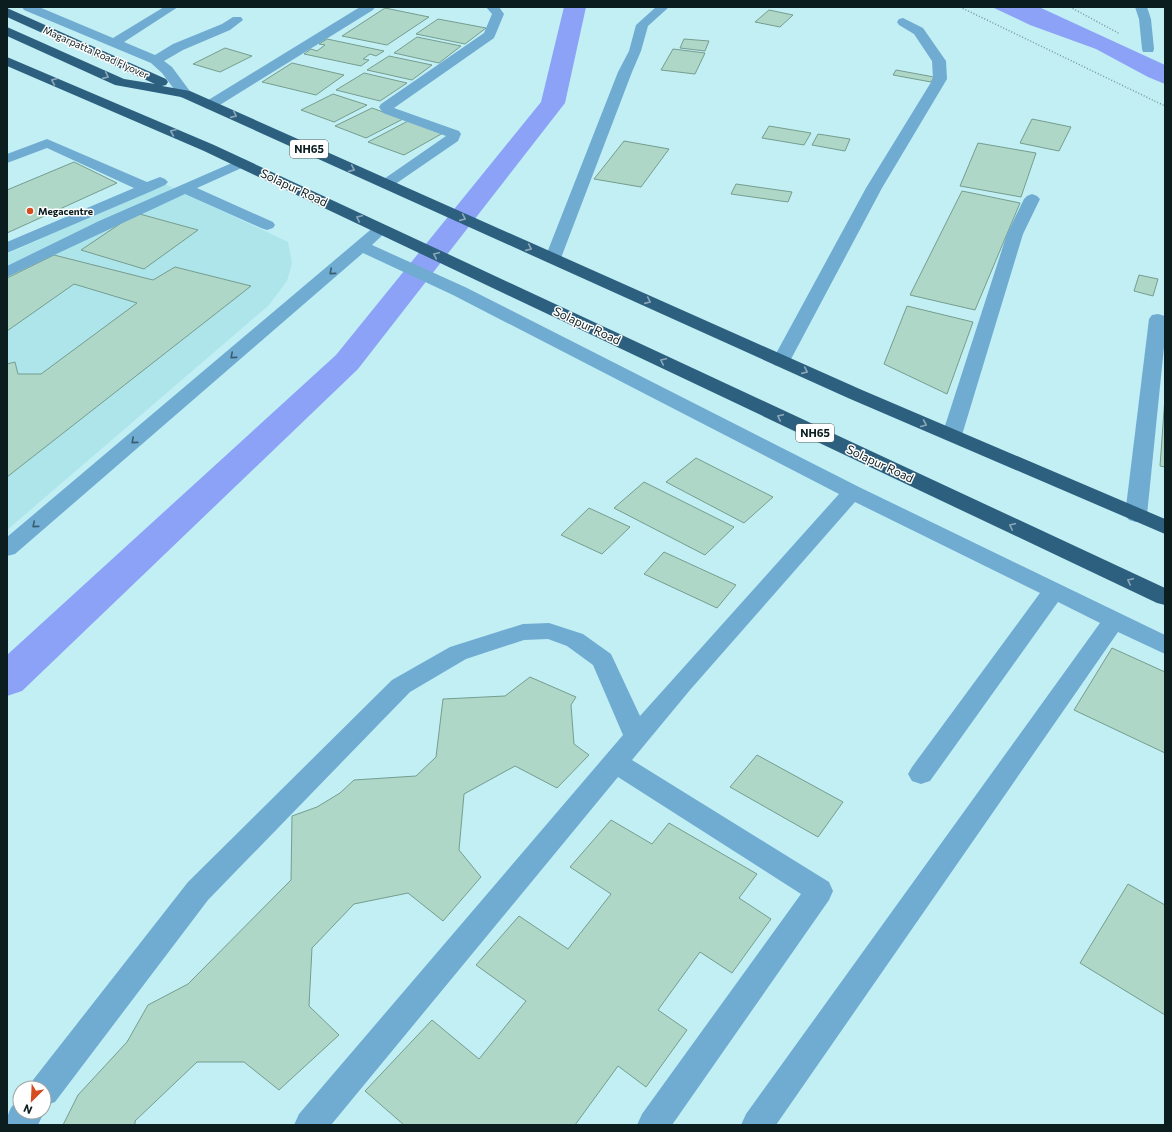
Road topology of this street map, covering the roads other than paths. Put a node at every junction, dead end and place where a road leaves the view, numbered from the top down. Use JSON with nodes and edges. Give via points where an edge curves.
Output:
{"nodes":[{"id":1,"x":28,"y":7,"type":"edge"},
{"id":2,"x":172,"y":7,"type":"edge"},
{"id":3,"x":369,"y":7,"type":"edge"},
{"id":4,"x":492,"y":7,"type":"edge"},
{"id":5,"x":663,"y":7,"type":"edge"},
{"id":6,"x":1141,"y":7,"type":"edge"},
{"id":7,"x":10,"y":13,"type":"edge"},
{"id":8,"x":237,"y":20,"type":"dead end"},
{"id":9,"x":903,"y":22,"type":"dead end"},
{"id":10,"x":7,"y":31,"type":"edge"},
{"id":11,"x":114,"y":43,"type":"junction"},
{"id":12,"x":1148,"y":49,"type":"road end"},
{"id":13,"x":156,"y":60,"type":"junction"},
{"id":14,"x":7,"y":61,"type":"edge"},
{"id":15,"x":185,"y":94,"type":"junction"},
{"id":16,"x":210,"y":104,"type":"junction"},
{"id":17,"x":224,"y":155,"type":"junction"},
{"id":18,"x":7,"y":160,"type":"edge"},
{"id":19,"x":203,"y":163,"type":"dead end"},
{"id":20,"x":241,"y":163,"type":"junction"},
{"id":21,"x":171,"y":178,"type":"dead end"},
{"id":22,"x":386,"y":184,"type":"junction"},
{"id":23,"x":147,"y":188,"type":"junction"},
{"id":24,"x":184,"y":188,"type":"junction"},
{"id":25,"x":1032,"y":199,"type":"dead end"},
{"id":26,"x":267,"y":225,"type":"dead end"},
{"id":27,"x":381,"y":229,"type":"junction"},
{"id":28,"x":361,"y":246,"type":"junction"},
{"id":29,"x":7,"y":248,"type":"edge"},
{"id":30,"x":553,"y":258,"type":"junction"},
{"id":31,"x":471,"y":271,"type":"junction"},
{"id":32,"x":7,"y":272,"type":"edge"},
{"id":33,"x":452,"y":287,"type":"junction"},
{"id":34,"x":1158,"y":319,"type":"dead end"},
{"id":35,"x":781,"y":360,"type":"junction"},
{"id":36,"x":952,"y":436,"type":"junction"},
{"id":37,"x":852,"y":492,"type":"junction"},
{"id":38,"x":1136,"y":515,"type":"junction"},
{"id":39,"x":1165,"y":527,"type":"edge"},
{"id":40,"x":7,"y":550,"type":"edge"},
{"id":41,"x":1054,"y":591,"type":"junction"},
{"id":42,"x":1165,"y":597,"type":"edge"},
{"id":43,"x":1114,"y":620,"type":"junction"},
{"id":44,"x":1165,"y":646,"type":"edge"},
{"id":45,"x":636,"y":736,"type":"junction"},
{"id":46,"x":615,"y":762,"type":"junction"},
{"id":47,"x":921,"y":774,"type":"dead end"},
{"id":48,"x":52,"y":1082,"type":"edge"},
{"id":49,"x":310,"y":1125,"type":"edge"},
{"id":50,"x":653,"y":1125,"type":"edge"},
{"id":51,"x":756,"y":1125,"type":"edge"}],
"edges":[{"from":1,"to":11,"type":"street"},
{"from":2,"to":11,"type":"street"},
{"from":3,"to":16,"type":"street"},
{"from":4,"to":22,"type":"street","via":[[498,14],[490,35],[386,108],[454,134],[453,138]]},
{"from":5,"to":30,"type":"street","via":[[642,25],[635,51]]},
{"from":6,"to":12,"type":"street"},
{"from":7,"to":15,"type":"highway","name":"Magarpatta Road Flyover"},
{"from":8,"to":13,"type":"street"},
{"from":9,"to":35,"type":"street","via":[[918,31],[939,61],[940,79],[874,188]]},
{"from":10,"to":15,"type":"highway","number":"NH65","one_way":true,"via":[[120,82]]},
{"from":11,"to":13,"type":"street"},
{"from":13,"to":15,"type":"street"},
{"from":17,"to":14,"type":"highway","name":"Solapur Road","number":"NH65","one_way":true},
{"from":15,"to":16,"type":"highway","number":"NH65"},
{"from":16,"to":22,"type":"highway","number":"NH65","one_way":true},
{"from":17,"to":19,"type":"street"},
{"from":17,"to":20,"type":"highway","name":"Solapur Road","number":"NH65"},
{"from":18,"to":23,"type":"street","via":[[47,143]]},
{"from":20,"to":24,"type":"street"},
{"from":27,"to":20,"type":"highway","name":"Solapur Road","number":"NH65","one_way":true},
{"from":21,"to":23,"type":"street"},
{"from":22,"to":30,"type":"highway","number":"NH65","one_way":true},
{"from":23,"to":29,"type":"street"},
{"from":24,"to":26,"type":"street"},
{"from":24,"to":32,"type":"street"},
{"from":25,"to":36,"type":"street","via":[[1015,234]]},
{"from":27,"to":28,"type":"street"},
{"from":31,"to":27,"type":"highway","name":"Solapur Road","number":"NH65","one_way":true},
{"from":28,"to":33,"type":"street"},
{"from":28,"to":40,"type":"street","one_way":true},
{"from":30,"to":35,"type":"highway","number":"NH65","one_way":true},
{"from":31,"to":33,"type":"street"},
{"from":42,"to":31,"type":"highway","name":"Solapur Road","number":"NH65","one_way":true},
{"from":33,"to":37,"type":"street"},
{"from":34,"to":38,"type":"street"},
{"from":35,"to":36,"type":"highway","number":"NH65","one_way":true},
{"from":36,"to":38,"type":"highway","number":"NH65"},
{"from":37,"to":41,"type":"street"},
{"from":37,"to":45,"type":"street"},
{"from":38,"to":39,"type":"highway","number":"NH65"},
{"from":41,"to":43,"type":"street"},
{"from":41,"to":47,"type":"street"},
{"from":43,"to":44,"type":"street"},
{"from":43,"to":51,"type":"street"},
{"from":45,"to":46,"type":"street"},
{"from":45,"to":48,"type":"street","via":[[603,660],[574,640],[549,630],[522,632],[458,653],[401,686],[198,892]]},
{"from":46,"to":49,"type":"street"},
{"from":46,"to":50,"type":"street","via":[[818,891]]}]}
